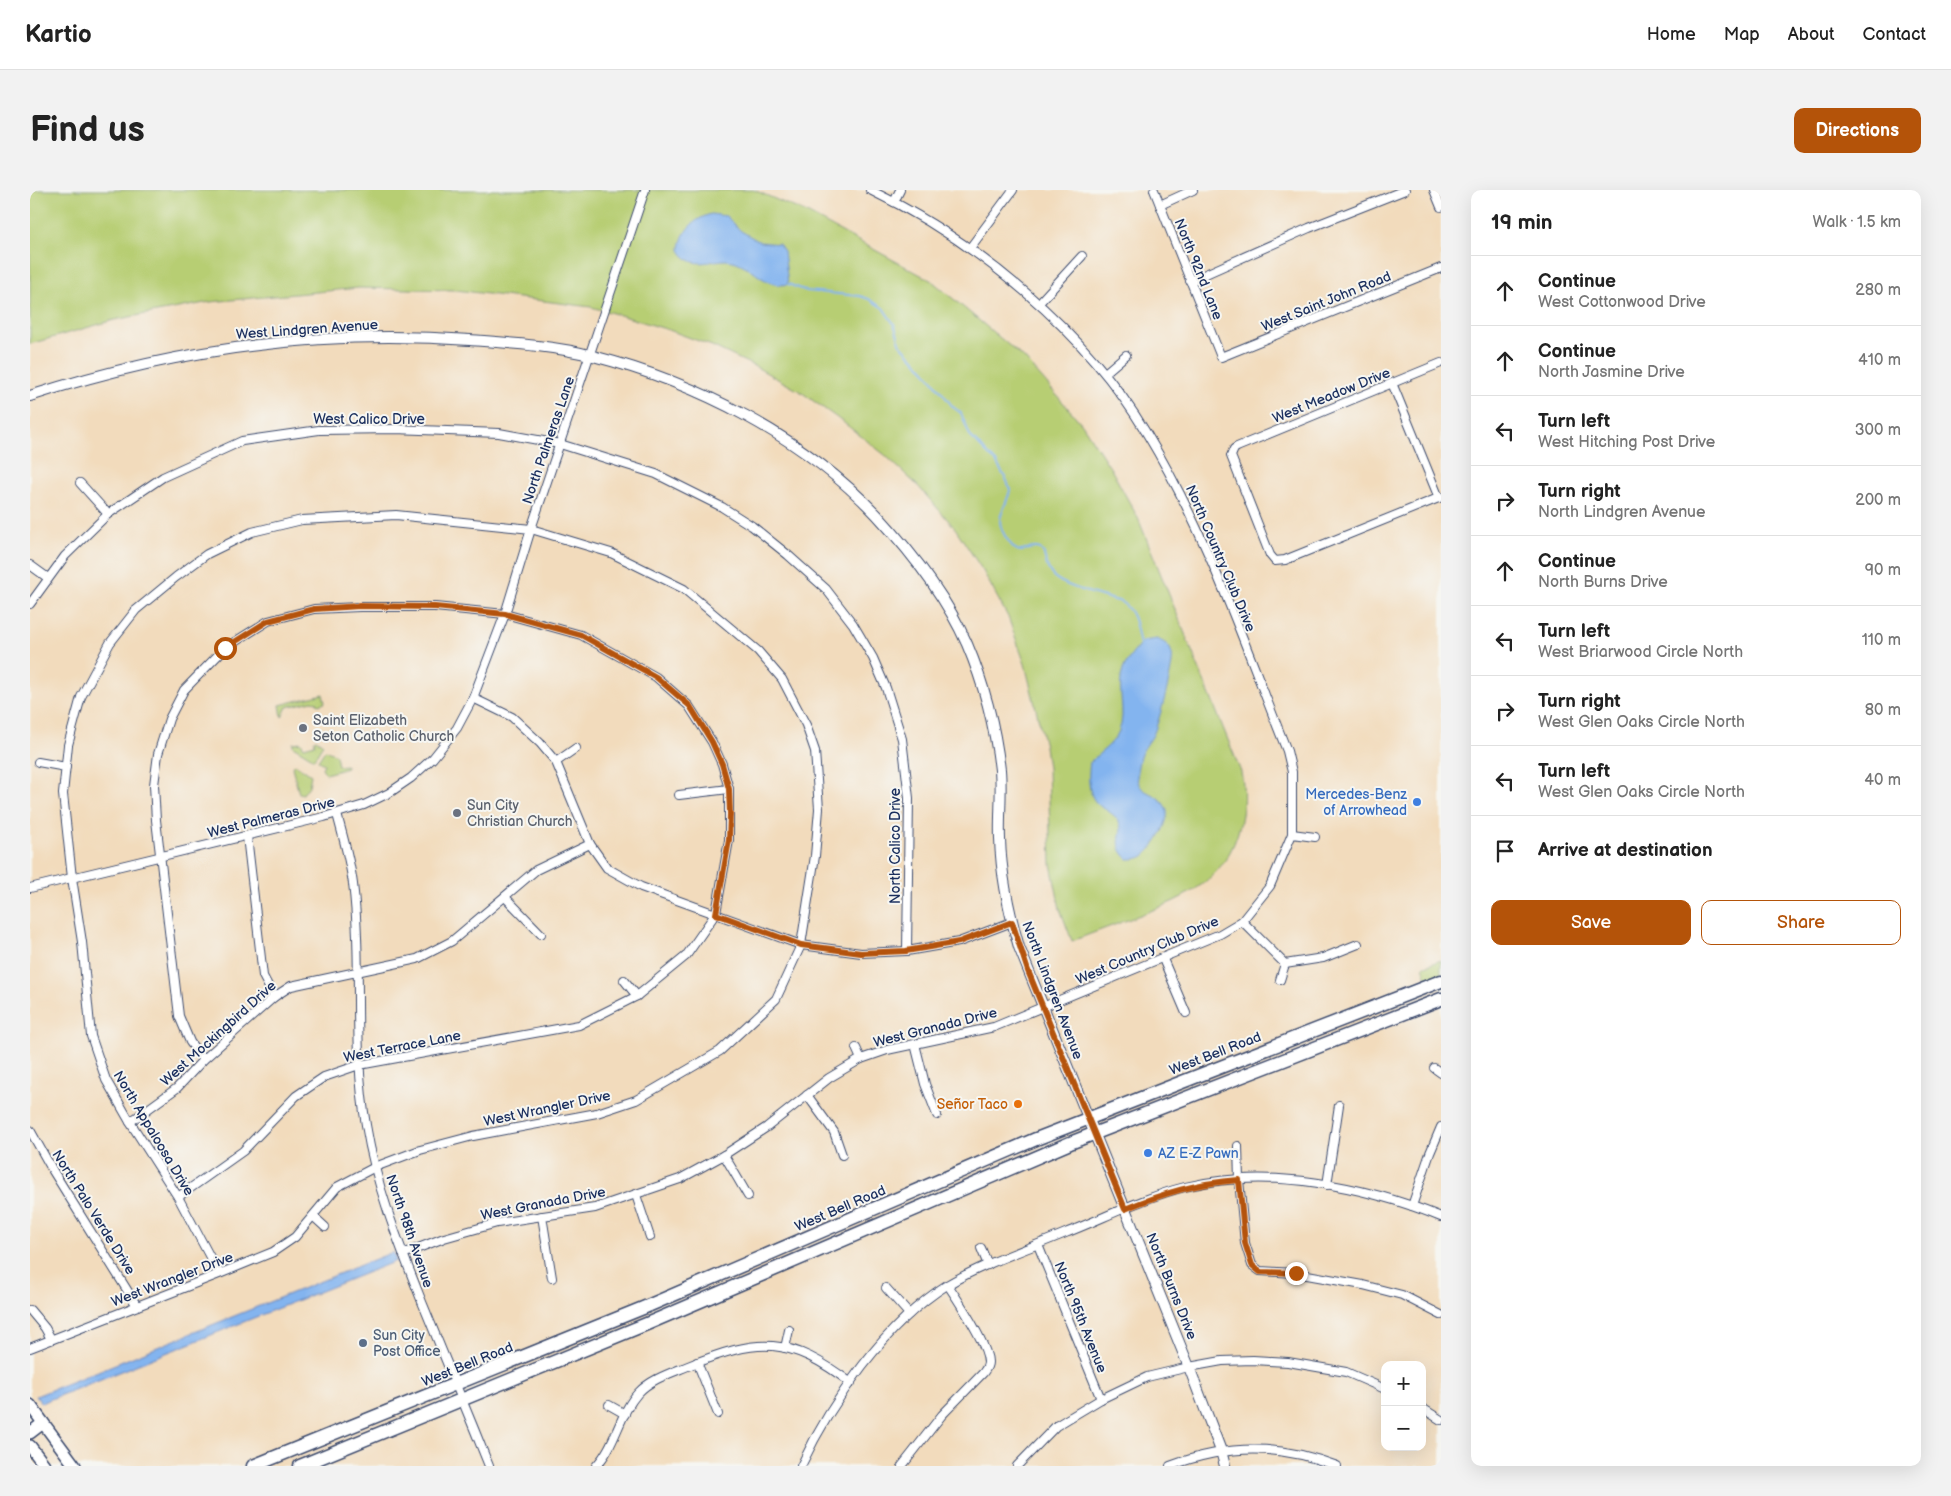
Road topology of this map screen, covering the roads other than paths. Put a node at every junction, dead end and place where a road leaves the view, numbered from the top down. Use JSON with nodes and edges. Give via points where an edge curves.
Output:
{"nodes":[{"id":1,"x":645,"y":190,"type":"edge"},
{"id":2,"x":870,"y":190,"type":"edge"},
{"id":3,"x":900,"y":190,"type":"edge"},
{"id":4,"x":1013,"y":190,"type":"edge"},
{"id":5,"x":1154,"y":190,"type":"edge"},
{"id":6,"x":1193,"y":190,"type":"edge"},
{"id":7,"x":1405,"y":190,"type":"edge"},
{"id":8,"x":1434,"y":190,"type":"edge"},
{"id":9,"x":894,"y":202,"type":"junction"},
{"id":10,"x":1160,"y":205,"type":"junction"},
{"id":11,"x":1441,"y":206,"type":"edge"},
{"id":12,"x":970,"y":248,"type":"junction"},
{"id":13,"x":1082,"y":256,"type":"dead end"},
{"id":14,"x":1441,"y":268,"type":"edge"},
{"id":15,"x":1190,"y":280,"type":"junction"},
{"id":16,"x":1039,"y":303,"type":"junction"},
{"id":17,"x":590,"y":355,"type":"junction"},
{"id":18,"x":1126,"y":355,"type":"dead end"},
{"id":19,"x":1221,"y":357,"type":"joint"},
{"id":20,"x":1441,"y":363,"type":"edge"},
{"id":21,"x":1105,"y":373,"type":"junction"},
{"id":22,"x":1392,"y":383,"type":"junction"},
{"id":23,"x":30,"y":396,"type":"edge"},
{"id":24,"x":560,"y":444,"type":"junction"},
{"id":25,"x":80,"y":483,"type":"dead end"},
{"id":26,"x":1440,"y":497,"type":"edge"},
{"id":27,"x":108,"y":514,"type":"junction"},
{"id":28,"x":531,"y":529,"type":"junction"},
{"id":29,"x":30,"y":565,"type":"edge"},
{"id":30,"x":48,"y":578,"type":"junction"},
{"id":31,"x":30,"y":604,"type":"edge"},
{"id":32,"x":505,"y":614,"type":"junction"},
{"id":33,"x":474,"y":698,"type":"junction"},
{"id":34,"x":576,"y":748,"type":"dead end"},
{"id":35,"x":38,"y":762,"type":"dead end"},
{"id":36,"x":556,"y":762,"type":"junction"},
{"id":37,"x":66,"y":766,"type":"junction"},
{"id":38,"x":729,"y":789,"type":"junction"},
{"id":39,"x":679,"y":795,"type":"dead end"},
{"id":40,"x":1293,"y":795,"type":"joint"},
{"id":41,"x":337,"y":814,"type":"junction"},
{"id":42,"x":1292,"y":834,"type":"junction"},
{"id":43,"x":247,"y":836,"type":"junction"},
{"id":44,"x":1315,"y":836,"type":"dead end"},
{"id":45,"x":590,"y":844,"type":"junction"},
{"id":46,"x":160,"y":856,"type":"junction"},
{"id":47,"x":72,"y":878,"type":"junction"},
{"id":48,"x":30,"y":888,"type":"edge"},
{"id":49,"x":505,"y":897,"type":"junction"},
{"id":50,"x":716,"y":914,"type":"junction"},
{"id":51,"x":1242,"y":921,"type":"junction"},
{"id":52,"x":1012,"y":922,"type":"junction"},
{"id":53,"x":542,"y":934,"type":"dead end"},
{"id":54,"x":1358,"y":944,"type":"dead end"},
{"id":55,"x":801,"y":945,"type":"junction"},
{"id":56,"x":906,"y":951,"type":"junction"},
{"id":57,"x":1163,"y":958,"type":"junction"},
{"id":58,"x":1284,"y":964,"type":"junction"},
{"id":59,"x":358,"y":972,"type":"junction"},
{"id":60,"x":624,"y":980,"type":"dead end"},
{"id":61,"x":1280,"y":980,"type":"dead end"},
{"id":62,"x":1441,"y":981,"type":"edge"},
{"id":63,"x":637,"y":996,"type":"junction"},
{"id":64,"x":274,"y":997,"type":"junction"},
{"id":65,"x":1441,"y":999,"type":"edge"},
{"id":66,"x":1043,"y":1008,"type":"junction"},
{"id":67,"x":1186,"y":1014,"type":"dead end"},
{"id":68,"x":915,"y":1044,"type":"junction"},
{"id":69,"x":856,"y":1048,"type":"dead end"},
{"id":70,"x":861,"y":1059,"type":"junction"},
{"id":71,"x":203,"y":1060,"type":"junction"},
{"id":72,"x":359,"y":1064,"type":"junction"},
{"id":73,"x":1434,"y":1068,"type":"dead end"},
{"id":74,"x":1441,"y":1073,"type":"edge"},
{"id":75,"x":807,"y":1095,"type":"junction"},
{"id":76,"x":1339,"y":1105,"type":"dead end"},
{"id":77,"x":937,"y":1115,"type":"dead end"},
{"id":78,"x":1088,"y":1119,"type":"junction"},
{"id":79,"x":130,"y":1122,"type":"junction"},
{"id":80,"x":1441,"y":1127,"type":"edge"},
{"id":81,"x":30,"y":1130,"type":"edge"},
{"id":82,"x":1094,"y":1134,"type":"junction"},
{"id":83,"x":1238,"y":1146,"type":"dead end"},
{"id":84,"x":724,"y":1155,"type":"junction"},
{"id":85,"x":842,"y":1155,"type":"dead end"},
{"id":86,"x":375,"y":1167,"type":"junction"},
{"id":87,"x":1239,"y":1180,"type":"junction"},
{"id":88,"x":1327,"y":1185,"type":"junction"},
{"id":89,"x":636,"y":1195,"type":"junction"},
{"id":90,"x":748,"y":1196,"type":"dead end"},
{"id":91,"x":178,"y":1197,"type":"junction"},
{"id":92,"x":1412,"y":1206,"type":"junction"},
{"id":93,"x":1125,"y":1209,"type":"junction"},
{"id":94,"x":313,"y":1216,"type":"junction"},
{"id":95,"x":542,"y":1216,"type":"junction"},
{"id":96,"x":1441,"y":1217,"type":"edge"},
{"id":97,"x":325,"y":1227,"type":"dead end"},
{"id":98,"x":650,"y":1237,"type":"dead end"},
{"id":99,"x":1038,"y":1245,"type":"junction"},
{"id":100,"x":981,"y":1248,"type":"dead end"},
{"id":101,"x":403,"y":1254,"type":"junction"},
{"id":102,"x":988,"y":1265,"type":"junction"},
{"id":103,"x":219,"y":1274,"type":"junction"},
{"id":104,"x":552,"y":1278,"type":"dead end"},
{"id":105,"x":948,"y":1285,"type":"junction"},
{"id":106,"x":886,"y":1288,"type":"dead end"},
{"id":107,"x":137,"y":1306,"type":"junction"},
{"id":108,"x":30,"y":1310,"type":"edge"},
{"id":109,"x":909,"y":1314,"type":"junction"},
{"id":110,"x":1441,"y":1315,"type":"edge"},
{"id":111,"x":789,"y":1330,"type":"dead end"},
{"id":112,"x":51,"y":1339,"type":"junction"},
{"id":113,"x":30,"y":1348,"type":"edge"},
{"id":114,"x":785,"y":1348,"type":"junction"},
{"id":115,"x":697,"y":1362,"type":"junction"},
{"id":116,"x":1190,"y":1367,"type":"junction"},
{"id":117,"x":851,"y":1383,"type":"junction"},
{"id":118,"x":456,"y":1385,"type":"junction"},
{"id":119,"x":1381,"y":1387,"type":"edge"},
{"id":120,"x":462,"y":1399,"type":"junction"},
{"id":121,"x":1101,"y":1399,"type":"junction"},
{"id":122,"x":30,"y":1405,"type":"edge"},
{"id":123,"x":608,"y":1405,"type":"dead end"},
{"id":124,"x":1426,"y":1411,"type":"edge"},
{"id":125,"x":625,"y":1414,"type":"junction"},
{"id":126,"x":718,"y":1414,"type":"dead end"},
{"id":127,"x":1441,"y":1420,"type":"edge"},
{"id":128,"x":43,"y":1423,"type":"junction"},
{"id":129,"x":30,"y":1433,"type":"edge"},
{"id":130,"x":30,"y":1446,"type":"edge"},
{"id":131,"x":1221,"y":1451,"type":"junction"},
{"id":132,"x":46,"y":1465,"type":"edge"},
{"id":133,"x":75,"y":1466,"type":"edge"},
{"id":134,"x":253,"y":1466,"type":"edge"},
{"id":135,"x":300,"y":1466,"type":"edge"},
{"id":136,"x":490,"y":1466,"type":"edge"},
{"id":137,"x":596,"y":1466,"type":"edge"},
{"id":138,"x":801,"y":1466,"type":"edge"},
{"id":139,"x":902,"y":1466,"type":"edge"},
{"id":140,"x":1017,"y":1466,"type":"edge"},
{"id":141,"x":1170,"y":1466,"type":"edge"},
{"id":142,"x":1225,"y":1466,"type":"edge"},
{"id":143,"x":1337,"y":1466,"type":"edge"}],
"edges":[{"from":1,"to":17,"type":"street","name":"North Palmeras Lane"},
{"from":2,"to":9,"type":"street","name":"North Country Club Drive"},
{"from":3,"to":9,"type":"street"},
{"from":4,"to":12,"type":"street"},
{"from":5,"to":10,"type":"street","name":"North 92nd Lane"},
{"from":6,"to":10,"type":"street"},
{"from":7,"to":15,"type":"street"},
{"from":8,"to":11,"type":"street"},
{"from":9,"to":12,"type":"street","name":"North Country Club Drive"},
{"from":10,"to":15,"type":"street","name":"North 92nd Lane"},
{"from":12,"to":16,"type":"street","name":"North Country Club Drive"},
{"from":13,"to":16,"type":"street"},
{"from":14,"to":19,"type":"street","name":"West Saint John Road"},
{"from":15,"to":19,"type":"street","name":"North 92nd Lane"},
{"from":16,"to":21,"type":"street","name":"North Country Club Drive"},
{"from":17,"to":23,"type":"street","name":"West Lindgren Avenue","via":[[511,343],[426,337],[349,337],[261,343],[154,361],[84,378]]},
{"from":17,"to":24,"type":"street","name":"North Palmeras Lane"},
{"from":17,"to":52,"type":"street","name":"North Lindgren Avenue","via":[[662,377],[754,420],[853,490],[926,572],[967,644],[988,705],[1000,772],[1001,855]]},
{"from":18,"to":21,"type":"street"},
{"from":20,"to":22,"type":"street","name":"West Meadow Drive"},
{"from":21,"to":40,"type":"street","name":"North Country Club Drive","via":[[1146,432],[1197,526],[1287,751]]},
{"from":22,"to":26,"type":"street"},
{"from":22,"to":26,"type":"street","name":"West Meadow Drive","via":[[1234,449],[1231,460],[1270,555],[1275,561],[1285,560]]},
{"from":24,"to":27,"type":"street","name":"West Calico Drive","via":[[499,434],[395,429],[319,430],[242,441],[163,477]]},
{"from":24,"to":28,"type":"street","name":"North Palmeras Lane"},
{"from":24,"to":56,"type":"street","name":"North Calico Drive","via":[[656,474],[722,507],[752,526],[826,589],[852,624],[873,658],[902,739],[909,798]]},
{"from":25,"to":27,"type":"street"},
{"from":27,"to":30,"type":"street","name":"West Calico Drive","via":[[71,549]]},
{"from":28,"to":32,"type":"street","name":"North Palmeras Lane"},
{"from":28,"to":37,"type":"street","name":"North Appaloosa Drive","via":[[396,515],[302,520],[252,532],[206,554],[136,610],[110,643],[81,697],[68,744]]},
{"from":28,"to":55,"type":"street","name":"West Wrangler Drive","via":[[611,553],[684,589],[733,628],[782,679],[812,742],[818,786],[815,856]]},
{"from":29,"to":30,"type":"street"},
{"from":30,"to":31,"type":"street","name":"West Calico Drive"},
{"from":32,"to":33,"type":"street","name":"North Palmeras Lane"},
{"from":32,"to":38,"type":"street","via":[[581,635],[656,677],[690,706],[712,742]]},
{"from":32,"to":46,"type":"street","via":[[435,607],[314,609],[268,621],[225,648],[184,690],[169,719],[158,754],[154,785]]},
{"from":33,"to":36,"type":"street","via":[[512,717]]},
{"from":33,"to":41,"type":"street","name":"West Palmeras Drive","via":[[457,728],[419,771],[389,793]]},
{"from":34,"to":36,"type":"street"},
{"from":35,"to":37,"type":"street"},
{"from":36,"to":45,"type":"street"},
{"from":37,"to":47,"type":"street","name":"North Appaloosa Drive","via":[[63,794]]},
{"from":38,"to":39,"type":"street"},
{"from":38,"to":50,"type":"street","via":[[729,840]]},
{"from":40,"to":42,"type":"street","name":"West Country Club Drive"},
{"from":41,"to":43,"type":"street","name":"West Palmeras Drive"},
{"from":41,"to":59,"type":"street","name":"North 98th Avenue","via":[[353,884]]},
{"from":42,"to":44,"type":"street"},
{"from":42,"to":51,"type":"street","name":"West Country Club Drive","via":[[1270,886]]},
{"from":43,"to":46,"type":"street","name":"West Palmeras Drive"},
{"from":43,"to":64,"type":"street","via":[[263,976]]},
{"from":45,"to":49,"type":"street","name":"West Mockingbird Drive","via":[[536,870]]},
{"from":45,"to":50,"type":"street","via":[[607,868],[641,887]]},
{"from":46,"to":47,"type":"street","name":"West Palmeras Drive"},
{"from":46,"to":71,"type":"street","via":[[179,1016],[190,1042]]},
{"from":47,"to":48,"type":"street","name":"West Palmeras Drive"},
{"from":47,"to":79,"type":"street","name":"North Appaloosa Drive","via":[[82,942],[90,1036],[106,1080]]},
{"from":49,"to":53,"type":"street"},
{"from":49,"to":59,"type":"street","name":"West Mockingbird Drive","via":[[452,941],[417,959]]},
{"from":50,"to":55,"type":"street"},
{"from":50,"to":63,"type":"street","name":"West Terrace Lane","via":[[686,956]]},
{"from":51,"to":57,"type":"street","name":"West Country Club Drive"},
{"from":51,"to":58,"type":"street"},
{"from":52,"to":56,"type":"street","via":[[959,942]]},
{"from":52,"to":66,"type":"street","name":"North Lindgren Avenue"},
{"from":54,"to":58,"type":"street","via":[[1323,958]]},
{"from":55,"to":56,"type":"street","via":[[861,953]]},
{"from":55,"to":86,"type":"street","name":"West Wrangler Drive","via":[[776,999],[720,1051],[636,1100],[597,1113],[472,1136]]},
{"from":57,"to":66,"type":"street","name":"West Country Club Drive"},
{"from":57,"to":67,"type":"street"},
{"from":58,"to":61,"type":"street"},
{"from":59,"to":64,"type":"street","name":"West Mockingbird Drive","via":[[306,981]]},
{"from":59,"to":72,"type":"street","name":"North 98th Avenue"},
{"from":60,"to":63,"type":"street"},
{"from":62,"to":78,"type":"main road","name":"West Bell Road"},
{"from":63,"to":72,"type":"street","name":"West Terrace Lane","via":[[579,1025]]},
{"from":64,"to":71,"type":"street","name":"West Mockingbird Drive"},
{"from":65,"to":82,"type":"main road"},
{"from":66,"to":68,"type":"street","name":"West Granada Drive","via":[[994,1027]]},
{"from":66,"to":78,"type":"street","name":"North Lindgren Avenue"},
{"from":68,"to":70,"type":"street","name":"West Granada Drive"},
{"from":68,"to":77,"type":"street"},
{"from":69,"to":70,"type":"street","name":"West Granada Drive"},
{"from":70,"to":75,"type":"street","name":"West Granada Drive"},
{"from":71,"to":79,"type":"street","name":"West Mockingbird Drive","via":[[177,1088]]},
{"from":72,"to":86,"type":"street","name":"North 98th Avenue"},
{"from":72,"to":91,"type":"street","name":"West Terrace Lane","via":[[324,1076],[296,1096],[243,1151]]},
{"from":73,"to":74,"type":"street"},
{"from":75,"to":84,"type":"street","name":"West Granada Drive"},
{"from":75,"to":85,"type":"street","via":[[834,1132]]},
{"from":76,"to":88,"type":"street"},
{"from":78,"to":82,"type":"street","name":"North Burns Drive"},
{"from":78,"to":118,"type":"main road","name":"West Bell Road"},
{"from":79,"to":91,"type":"street","name":"North Appaloosa Drive"},
{"from":80,"to":92,"type":"street"},
{"from":81,"to":107,"type":"street","name":"North Palo Verde Drive"},
{"from":82,"to":93,"type":"street","name":"North Burns Drive"},
{"from":82,"to":120,"type":"main road"},
{"from":83,"to":87,"type":"street"},
{"from":84,"to":89,"type":"street","name":"West Granada Drive","via":[[680,1179]]},
{"from":84,"to":90,"type":"street"},
{"from":86,"to":94,"type":"street","name":"West Wrangler Drive","via":[[337,1187]]},
{"from":86,"to":101,"type":"street","name":"North 98th Avenue"},
{"from":87,"to":88,"type":"street"},
{"from":87,"to":93,"type":"street","via":[[1184,1188]]},
{"from":87,"to":110,"type":"street","via":[[1245,1243],[1252,1265],[1260,1272],[1296,1273],[1363,1284],[1402,1295]]},
{"from":88,"to":92,"type":"street"},
{"from":89,"to":95,"type":"street","name":"West Granada Drive","via":[[595,1208]]},
{"from":89,"to":98,"type":"street"},
{"from":91,"to":103,"type":"street","name":"North Appaloosa Drive"},
{"from":92,"to":96,"type":"street"},
{"from":93,"to":99,"type":"street"},
{"from":93,"to":116,"type":"street","name":"North Burns Drive"},
{"from":94,"to":97,"type":"street"},
{"from":94,"to":103,"type":"street","name":"West Wrangler Drive","via":[[295,1236],[273,1252]]},
{"from":95,"to":101,"type":"street","name":"West Granada Drive","via":[[444,1238]]},
{"from":95,"to":104,"type":"street"},
{"from":99,"to":102,"type":"street"},
{"from":99,"to":121,"type":"street","name":"North 95th Avenue"},
{"from":100,"to":102,"type":"street"},
{"from":101,"to":118,"type":"street","name":"North 98th Avenue"},
{"from":102,"to":105,"type":"street"},
{"from":103,"to":107,"type":"street","name":"West Wrangler Drive"},
{"from":105,"to":109,"type":"street"},
{"from":105,"to":139,"type":"street","via":[[981,1342],[988,1365],[942,1415]]},
{"from":106,"to":109,"type":"street"},
{"from":107,"to":112,"type":"street","name":"West Wrangler Drive"},
{"from":108,"to":112,"type":"street"},
{"from":109,"to":117,"type":"street","via":[[886,1336]]},
{"from":111,"to":114,"type":"street"},
{"from":112,"to":113,"type":"street","name":"West Wrangler Drive"},
{"from":114,"to":115,"type":"street","via":[[743,1347]]},
{"from":114,"to":117,"type":"street","via":[[820,1361]]},
{"from":115,"to":125,"type":"street","via":[[648,1385],[636,1395]]},
{"from":115,"to":126,"type":"street"},
{"from":116,"to":119,"type":"street","via":[[1222,1361],[1288,1362],[1346,1372]]},
{"from":116,"to":121,"type":"street","via":[[1147,1377]]},
{"from":116,"to":131,"type":"street","name":"North Burns Drive"},
{"from":117,"to":138,"type":"street","via":[[822,1426]]},
{"from":118,"to":120,"type":"street","name":"North 98th Avenue"},
{"from":118,"to":134,"type":"main road","name":"West Bell Road"},
{"from":120,"to":135,"type":"main road"},
{"from":120,"to":136,"type":"street","name":"North 98th Avenue"},
{"from":121,"to":140,"type":"street","via":[[1056,1426]]},
{"from":122,"to":128,"type":"main road"},
{"from":123,"to":125,"type":"street"},
{"from":124,"to":127,"type":"street"},
{"from":125,"to":137,"type":"street"},
{"from":128,"to":129,"type":"main road"},
{"from":128,"to":133,"type":"main road"},
{"from":130,"to":132,"type":"main road"},
{"from":131,"to":141,"type":"street"},
{"from":131,"to":142,"type":"street","name":"North Burns Drive"},
{"from":131,"to":143,"type":"street","via":[[1258,1448],[1287,1451]]}]}
